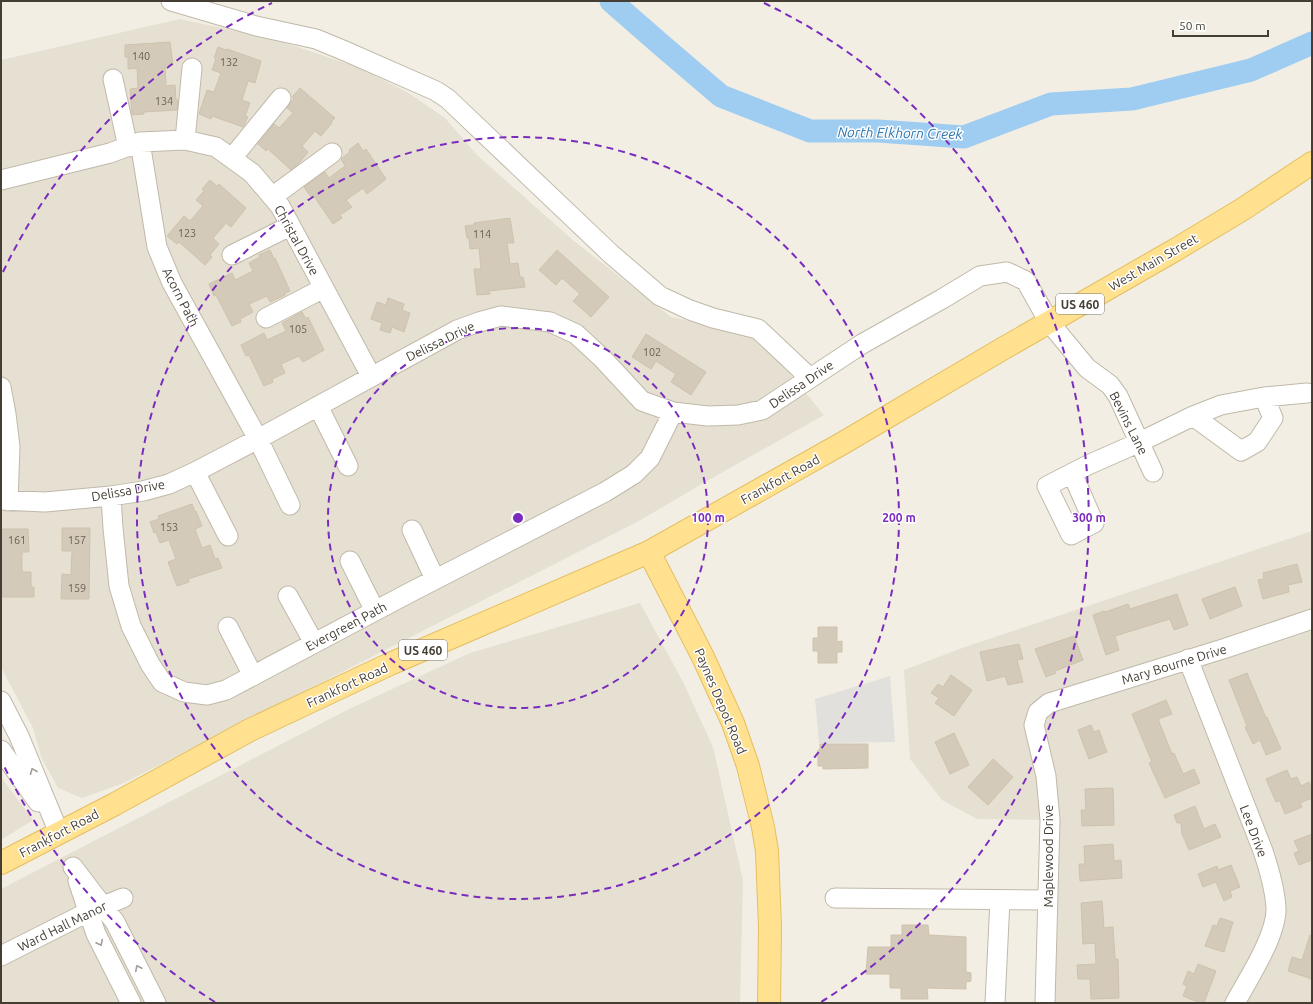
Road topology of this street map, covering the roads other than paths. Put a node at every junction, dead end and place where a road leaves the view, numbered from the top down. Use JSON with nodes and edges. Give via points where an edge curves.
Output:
{"nodes":[{"id":1,"x":171,"y":1,"type":"edge"},
{"id":2,"x":192,"y":68,"type":"dead end"},
{"id":3,"x":113,"y":79,"type":"dead end"},
{"id":4,"x":281,"y":98,"type":"dead end"},
{"id":5,"x":185,"y":140,"type":"junction"},
{"id":6,"x":134,"y":145,"type":"junction"},
{"id":7,"x":332,"y":153,"type":"dead end"},
{"id":8,"x":232,"y":158,"type":"junction"},
{"id":9,"x":1312,"y":163,"type":"edge"},
{"id":10,"x":1,"y":180,"type":"edge"},
{"id":11,"x":272,"y":197,"type":"junction"},
{"id":12,"x":290,"y":226,"type":"junction"},
{"id":13,"x":232,"y":255,"type":"dead end"},
{"id":14,"x":1007,"y":272,"type":"joint"},
{"id":15,"x":324,"y":288,"type":"junction"},
{"id":16,"x":266,"y":318,"type":"dead end"},
{"id":17,"x":1049,"y":322,"type":"junction"},
{"id":18,"x":371,"y":376,"type":"junction"},
{"id":19,"x":810,"y":378,"type":"junction"},
{"id":20,"x":1,"y":388,"type":"edge"},
{"id":21,"x":1307,"y":393,"type":"dead end"},
{"id":22,"x":1264,"y":397,"type":"junction"},
{"id":23,"x":318,"y":406,"type":"junction"},
{"id":24,"x":673,"y":412,"type":"junction"},
{"id":25,"x":1193,"y":416,"type":"junction"},
{"id":26,"x":258,"y":439,"type":"junction"},
{"id":27,"x":847,"y":441,"type":"joint"},
{"id":28,"x":1140,"y":442,"type":"junction"},
{"id":29,"x":348,"y":466,"type":"dead end"},
{"id":30,"x":195,"y":472,"type":"junction"},
{"id":31,"x":1153,"y":472,"type":"dead end"},
{"id":32,"x":1072,"y":473,"type":"dead end"},
{"id":33,"x":112,"y":496,"type":"junction"},
{"id":34,"x":4,"y":500,"type":"edge"},
{"id":35,"x":290,"y":505,"type":"dead end"},
{"id":36,"x":412,"y":530,"type":"dead end"},
{"id":37,"x":228,"y":536,"type":"dead end"},
{"id":38,"x":649,"y":552,"type":"junction"},
{"id":39,"x":350,"y":561,"type":"dead end"},
{"id":40,"x":435,"y":579,"type":"junction"},
{"id":41,"x":288,"y":596,"type":"dead end"},
{"id":42,"x":375,"y":611,"type":"junction"},
{"id":43,"x":1312,"y":619,"type":"edge"},
{"id":44,"x":228,"y":627,"type":"dead end"},
{"id":45,"x":314,"y":643,"type":"junction"},
{"id":46,"x":1188,"y":659,"type":"junction"},
{"id":47,"x":253,"y":676,"type":"junction"},
{"id":48,"x":1,"y":701,"type":"edge"},
{"id":49,"x":1038,"y":712,"type":"joint"},
{"id":50,"x":1,"y":750,"type":"edge"},
{"id":51,"x":59,"y":833,"type":"junction"},
{"id":52,"x":1,"y":863,"type":"edge"},
{"id":53,"x":123,"y":898,"type":"dead end"},
{"id":54,"x":835,"y":898,"type":"dead end"},
{"id":55,"x":1000,"y":900,"type":"junction"},
{"id":56,"x":1048,"y":900,"type":"junction"},
{"id":57,"x":95,"y":909,"type":"junction"},
{"id":58,"x":1,"y":956,"type":"edge"},
{"id":59,"x":131,"y":1003,"type":"edge"},
{"id":60,"x":156,"y":1003,"type":"edge"},
{"id":61,"x":769,"y":1003,"type":"edge"},
{"id":62,"x":995,"y":1003,"type":"edge"},
{"id":63,"x":1045,"y":1003,"type":"edge"},
{"id":64,"x":1235,"y":1003,"type":"edge"}],
"edges":[{"from":1,"to":19,"type":"street","via":[[256,26],[316,39],[436,91],[448,99],[594,238],[660,296],[713,318],[758,329]]},
{"from":2,"to":5,"type":"street"},
{"from":3,"to":6,"type":"street","name":"Acorn Path"},
{"from":4,"to":8,"type":"street"},
{"from":5,"to":6,"type":"street","name":"Christal Drive"},
{"from":5,"to":8,"type":"street","name":"Christal Drive","via":[[216,147]]},
{"from":6,"to":10,"type":"street","name":"Christal Drive"},
{"from":6,"to":26,"type":"street","name":"Acorn Path","via":[[157,247],[172,283]]},
{"from":7,"to":11,"type":"street"},
{"from":8,"to":11,"type":"street","name":"Christal Drive","via":[[252,173]]},
{"from":9,"to":17,"type":"main road","name":"West Main Street","number":"US 460","via":[[1243,210]]},
{"from":11,"to":12,"type":"street","name":"Christal Drive","via":[[280,206]]},
{"from":12,"to":13,"type":"street"},
{"from":12,"to":15,"type":"street","name":"Christal Drive"},
{"from":14,"to":17,"type":"street","name":"Bevins Lane","via":[[1026,282]]},
{"from":14,"to":19,"type":"street","name":"Delissa Drive","via":[[980,276],[862,344]]},
{"from":15,"to":16,"type":"street"},
{"from":15,"to":18,"type":"street","name":"Christal Drive"},
{"from":17,"to":27,"type":"main road","name":"West Main Street","number":"US 460"},
{"from":17,"to":28,"type":"street","name":"Bevins Lane","via":[[1087,368],[1110,385]]},
{"from":18,"to":23,"type":"street","name":"Delissa Drive"},
{"from":18,"to":24,"type":"street","name":"Delissa Drive","via":[[457,330],[501,316],[522,318],[550,322],[576,334],[642,401]]},
{"from":19,"to":24,"type":"street","name":"Delissa Drive","via":[[762,410],[738,415],[708,416]]},
{"from":20,"to":34,"type":"street","via":[[10,447]]},
{"from":21,"to":22,"type":"street"},
{"from":22,"to":25,"type":"street","via":[[1221,405]]},
{"from":22,"to":25,"type":"street","via":[[1273,418],[1257,442],[1241,451]]},
{"from":23,"to":26,"type":"street","name":"Delissa Drive"},
{"from":23,"to":29,"type":"street"},
{"from":24,"to":40,"type":"street","name":"Evergreen Path","via":[[650,458],[634,474],[605,492]]},
{"from":25,"to":28,"type":"street"},
{"from":26,"to":30,"type":"street","name":"Delissa Drive"},
{"from":26,"to":35,"type":"street","name":"Acorn Path"},
{"from":27,"to":38,"type":"main road","name":"Frankfort Road","number":"US 460"},
{"from":28,"to":31,"type":"street","name":"Bevins Lane"},
{"from":28,"to":32,"type":"street"},
{"from":30,"to":33,"type":"street","name":"Delissa Drive","via":[[169,484]]},
{"from":30,"to":37,"type":"street"},
{"from":33,"to":34,"type":"street","name":"Delissa Drive","via":[[45,502]]},
{"from":33,"to":47,"type":"street","name":"Evergreen Path","via":[[119,586],[131,626],[162,682],[184,692],[207,695],[226,690]]},
{"from":36,"to":40,"type":"street"},
{"from":38,"to":51,"type":"main road","name":"Frankfort Road","number":"US 460","via":[[390,664],[250,730]]},
{"from":38,"to":61,"type":"main road","name":"Paynes Depot Road","via":[[703,656],[734,723],[748,766],[767,851]]},
{"from":39,"to":42,"type":"street"},
{"from":40,"to":42,"type":"street","name":"Evergreen Path"},
{"from":41,"to":45,"type":"street"},
{"from":42,"to":45,"type":"street","name":"Evergreen Path"},
{"from":43,"to":46,"type":"street","name":"Mary Bourne Drive"},
{"from":44,"to":47,"type":"street"},
{"from":45,"to":47,"type":"street","name":"Evergreen Path"},
{"from":46,"to":49,"type":"street","name":"Mary Bourne Drive","via":[[1049,703]]},
{"from":46,"to":64,"type":"street","name":"Lee Drive","via":[[1263,851],[1272,881],[1276,909],[1266,946]]},
{"from":51,"to":48,"type":"street","one_way":true,"via":[[19,736]]},
{"from":49,"to":56,"type":"street","name":"Maplewood Drive","via":[[1034,725],[1046,776],[1050,820]]},
{"from":50,"to":51,"type":"street"},
{"from":51,"to":52,"type":"main road","name":"Frankfort Road","number":"US 460"},
{"from":53,"to":57,"type":"street","name":"Ward Hall Manor"},
{"from":54,"to":55,"type":"street"},
{"from":55,"to":56,"type":"street"},
{"from":55,"to":62,"type":"street"},
{"from":56,"to":63,"type":"street","name":"Maplewood Drive"},
{"from":57,"to":58,"type":"street","name":"Ward Hall Manor"},
{"from":57,"to":59,"type":"street","one_way":true,"via":[[96,934]]},
{"from":60,"to":57,"type":"street","one_way":true,"via":[[115,922]]}]}
